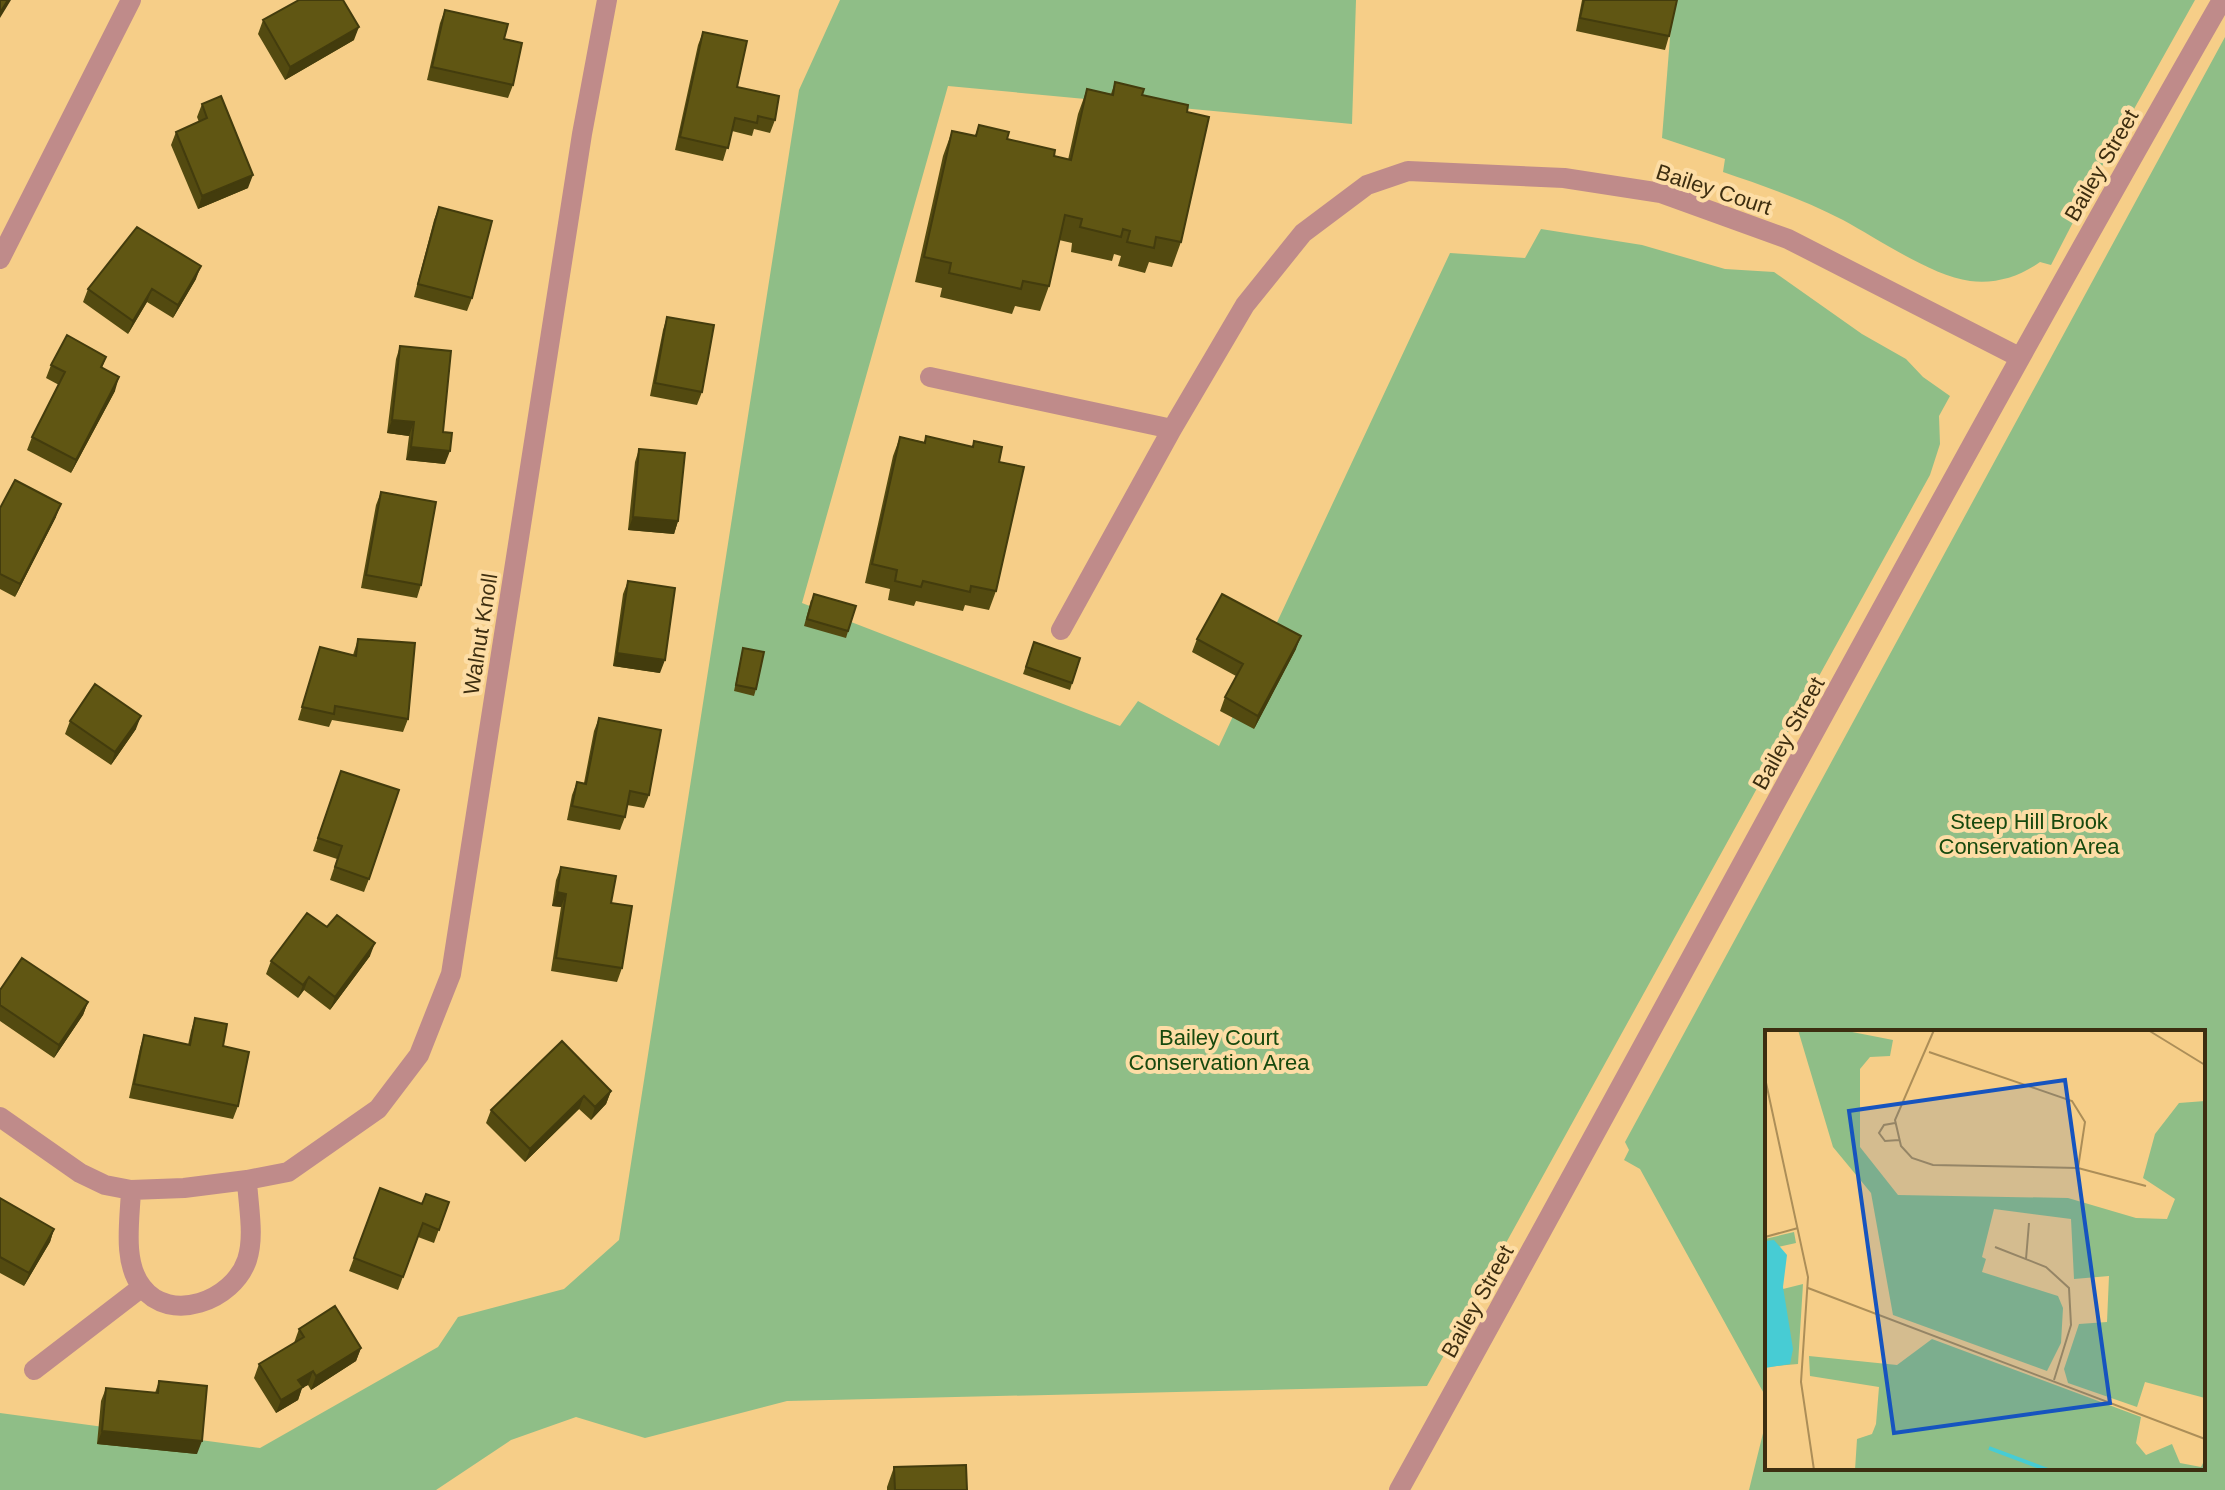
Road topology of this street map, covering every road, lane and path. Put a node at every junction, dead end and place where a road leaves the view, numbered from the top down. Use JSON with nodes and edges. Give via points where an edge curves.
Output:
{"nodes":[{"id":1,"x":131,"y":0,"type":"edge"},
{"id":2,"x":607,"y":0,"type":"edge"},
{"id":3,"x":2222,"y":0,"type":"edge"},
{"id":4,"x":0,"y":259,"type":"edge"},
{"id":5,"x":2019,"y":357,"type":"junction"},
{"id":6,"x":930,"y":377,"type":"dead end"},
{"id":7,"x":1172,"y":429,"type":"junction"},
{"id":8,"x":1061,"y":630,"type":"dead end"},
{"id":9,"x":0,"y":1117,"type":"edge"},
{"id":10,"x":247,"y":1180,"type":"junction"},
{"id":11,"x":131,"y":1190,"type":"junction"},
{"id":12,"x":142,"y":1287,"type":"junction"},
{"id":13,"x":34,"y":1370,"type":"dead end"},
{"id":14,"x":1399,"y":1490,"type":"edge"}],
"edges":[{"from":1,"to":4,"type":"street"},
{"from":2,"to":10,"type":"street","name":"Walnut Knoll","via":[[451,974],[419,1055],[378,1109],[288,1172]]},
{"from":3,"to":5,"type":"street","name":"Bailey Street"},
{"from":5,"to":7,"type":"street","name":"Bailey Court","via":[[1788,239],[1661,193],[1564,178],[1408,171],[1367,185],[1303,233],[1245,305]]},
{"from":5,"to":14,"type":"street","name":"Bailey Street"},
{"from":6,"to":7,"type":"street"},
{"from":7,"to":8,"type":"street","name":"Bailey Court"},
{"from":9,"to":11,"type":"street","name":"Walnut Knoll","via":[[80,1173]]},
{"from":10,"to":11,"type":"street","name":"Walnut Knoll"},
{"from":10,"to":12,"type":"street","via":[[250,1242],[242,1272],[232,1285],[209,1301],[182,1306]]},
{"from":11,"to":12,"type":"street","via":[[132,1267]]},
{"from":12,"to":13,"type":"street"}]}
